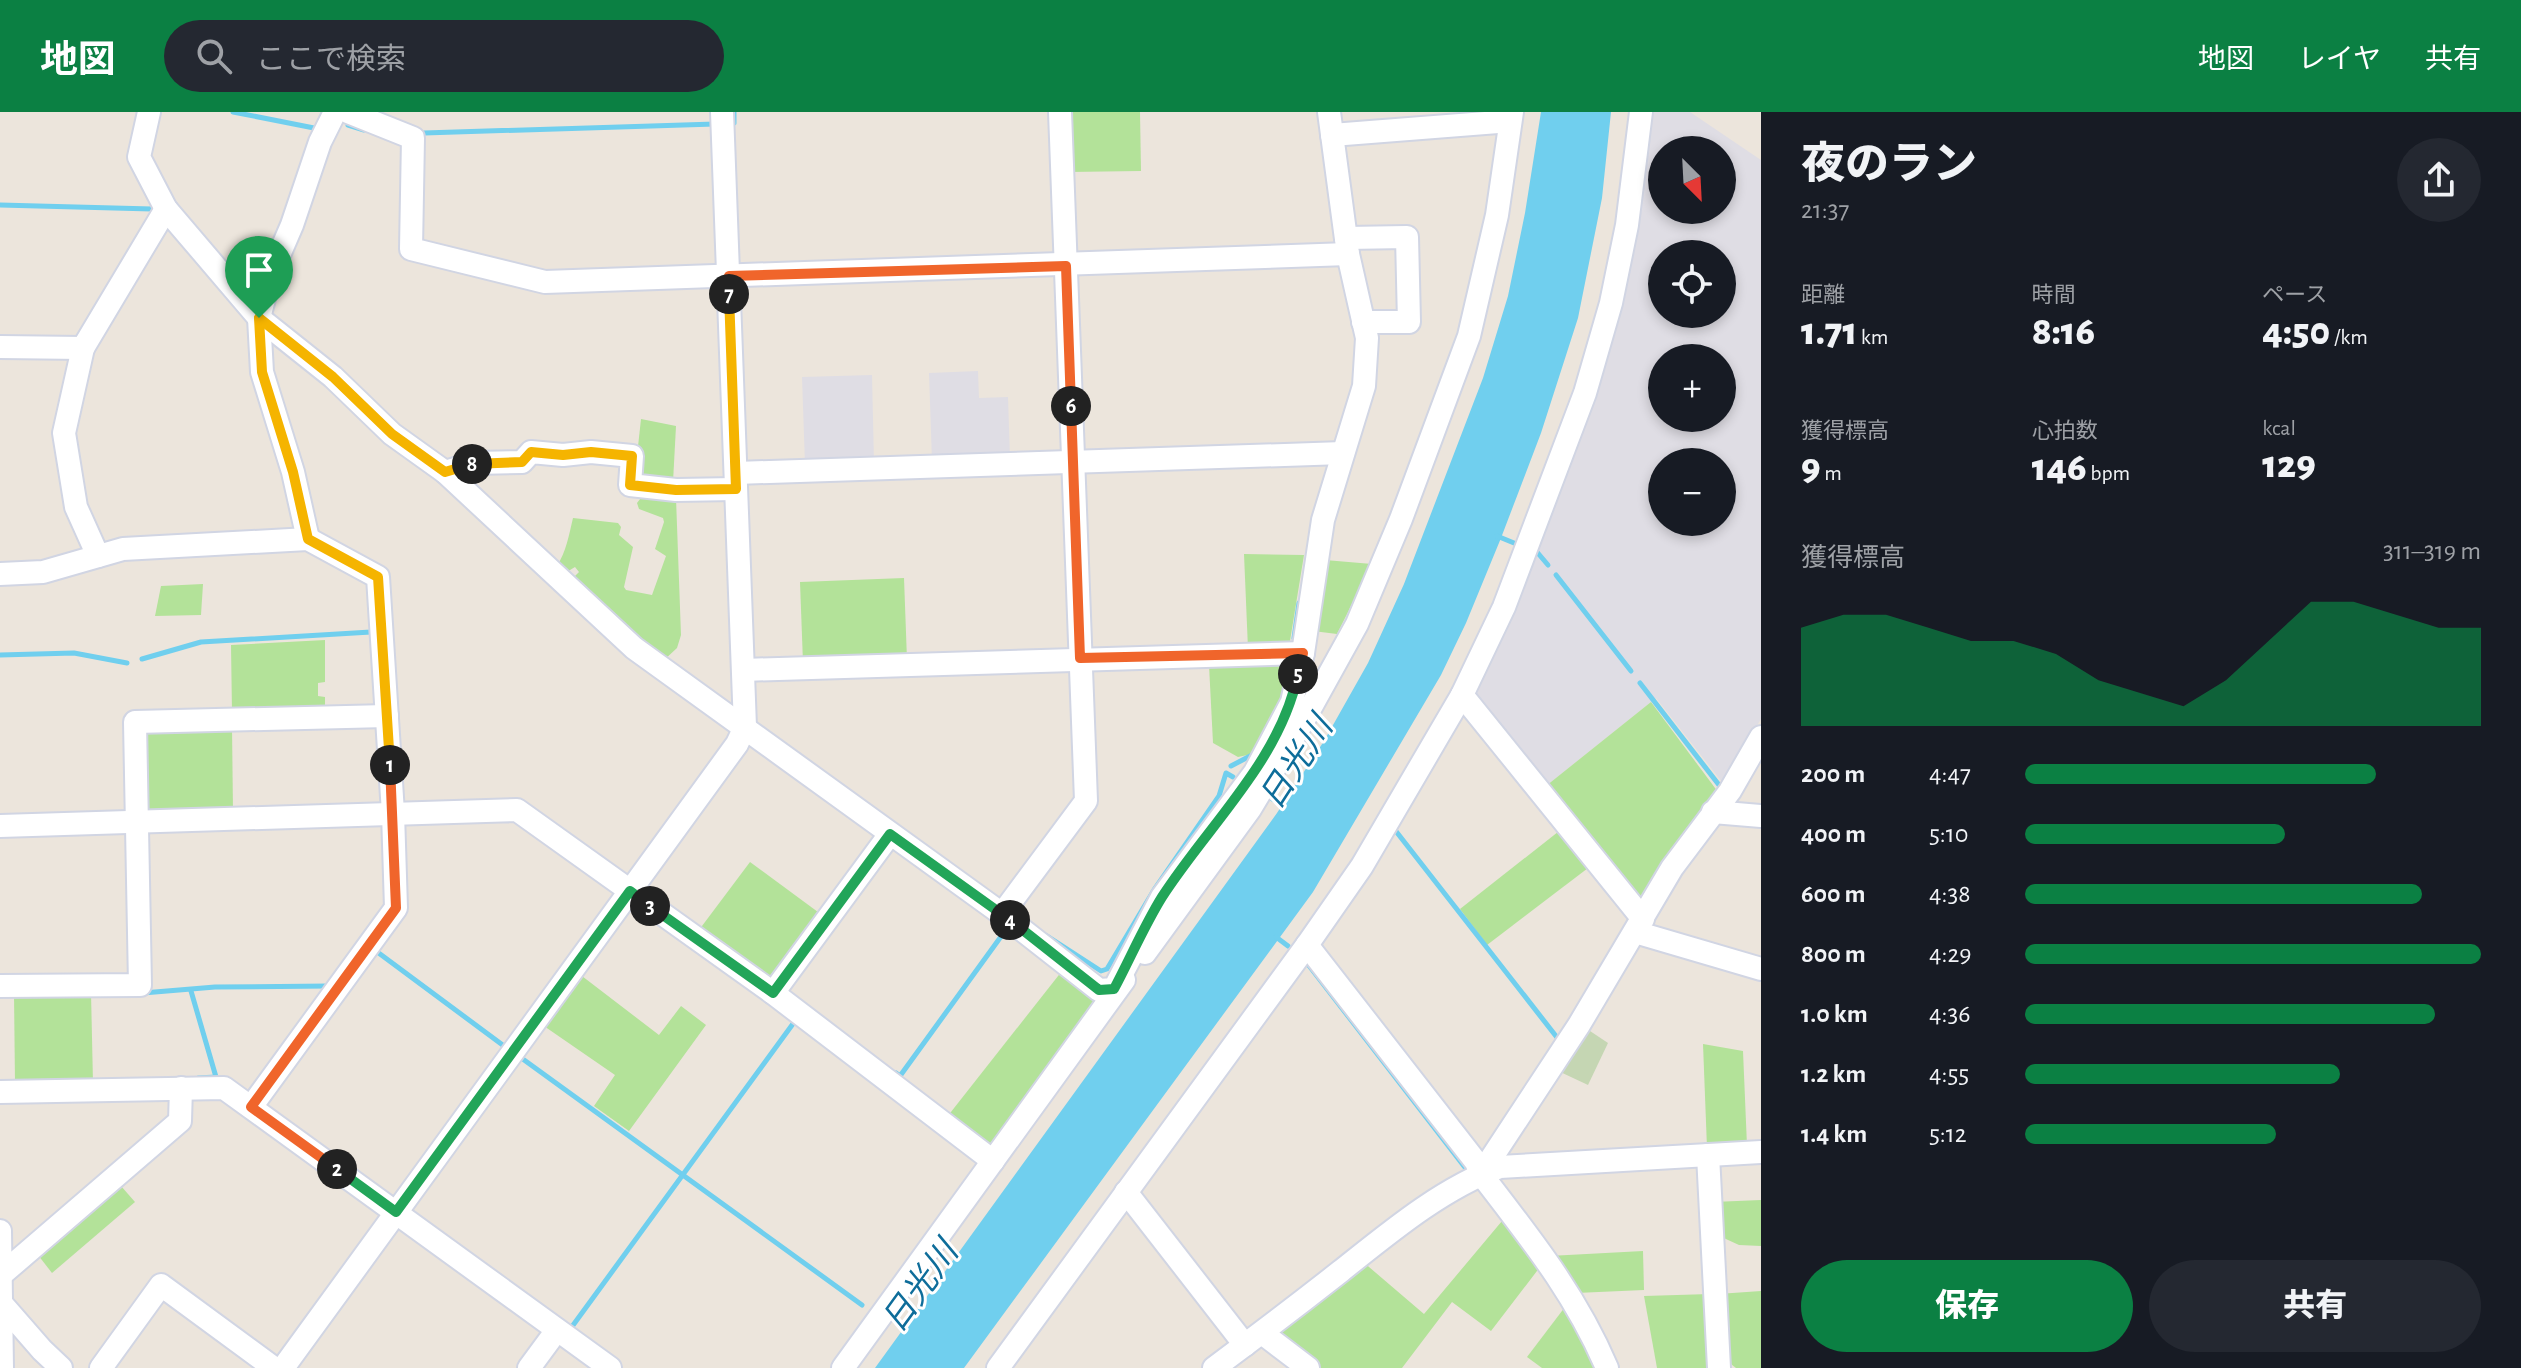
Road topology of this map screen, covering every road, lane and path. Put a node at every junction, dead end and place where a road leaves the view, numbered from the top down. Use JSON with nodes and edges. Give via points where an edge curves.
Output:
{"nodes":[{"id":1,"x":149,"y":112,"type":"edge"},
{"id":2,"x":335,"y":112,"type":"edge"},
{"id":3,"x":348,"y":112,"type":"edge"},
{"id":4,"x":722,"y":112,"type":"edge"},
{"id":5,"x":1060,"y":112,"type":"edge"},
{"id":6,"x":1329,"y":112,"type":"edge"},
{"id":7,"x":1641,"y":112,"type":"edge"},
{"id":8,"x":1505,"y":117,"type":"edge"},
{"id":9,"x":1332,"y":135,"type":"junction"},
{"id":10,"x":166,"y":209,"type":"junction"},
{"id":11,"x":1347,"y":246,"type":"junction"},
{"id":12,"x":1066,"y":266,"type":"junction"},
{"id":13,"x":729,"y":276,"type":"junction"},
{"id":14,"x":259,"y":318,"type":"junction"},
{"id":15,"x":1363,"y":322,"type":"junction"},
{"id":16,"x":0,"y":347,"type":"edge"},
{"id":17,"x":83,"y":348,"type":"junction"},
{"id":18,"x":1343,"y":453,"type":"junction"},
{"id":19,"x":1073,"y":462,"type":"junction"},
{"id":20,"x":445,"y":472,"type":"junction"},
{"id":21,"x":736,"y":481,"type":"junction"},
{"id":22,"x":308,"y":539,"type":"junction"},
{"id":23,"x":98,"y":556,"type":"junction"},
{"id":24,"x":0,"y":574,"type":"edge"},
{"id":25,"x":1303,"y":653,"type":"junction"},
{"id":26,"x":1080,"y":658,"type":"junction"},
{"id":27,"x":743,"y":670,"type":"junction"},
{"id":28,"x":1462,"y":695,"type":"junction"},
{"id":29,"x":387,"y":716,"type":"junction"},
{"id":30,"x":745,"y":727,"type":"junction"},
{"id":31,"x":1761,"y":737,"type":"edge"},
{"id":32,"x":1713,"y":812,"type":"junction"},
{"id":33,"x":393,"y":813,"type":"junction"},
{"id":34,"x":1761,"y":816,"type":"edge"},
{"id":35,"x":137,"y":821,"type":"junction"},
{"id":36,"x":0,"y":826,"type":"edge"},
{"id":37,"x":890,"y":834,"type":"junction"},
{"id":38,"x":630,"y":891,"type":"junction"},
{"id":39,"x":1002,"y":914,"type":"junction"},
{"id":40,"x":1639,"y":926,"type":"junction"},
{"id":41,"x":1307,"y":945,"type":"junction"},
{"id":42,"x":1761,"y":969,"type":"edge"},
{"id":43,"x":0,"y":986,"type":"edge"},
{"id":44,"x":773,"y":993,"type":"junction"},
{"id":45,"x":181,"y":1088,"type":"junction"},
{"id":46,"x":0,"y":1092,"type":"edge"},
{"id":47,"x":251,"y":1107,"type":"junction"},
{"id":48,"x":1761,"y":1152,"type":"edge"},
{"id":49,"x":1708,"y":1155,"type":"junction"},
{"id":50,"x":993,"y":1161,"type":"junction"},
{"id":51,"x":1481,"y":1174,"type":"junction"},
{"id":52,"x":1126,"y":1192,"type":"junction"},
{"id":53,"x":396,"y":1212,"type":"junction"},
{"id":54,"x":0,"y":1231,"type":"edge"},
{"id":55,"x":1,"y":1275,"type":"edge"},
{"id":56,"x":1,"y":1303,"type":"edge"},
{"id":57,"x":557,"y":1330,"type":"junction"},
{"id":58,"x":1254,"y":1339,"type":"junction"},
{"id":59,"x":2,"y":1368,"type":"edge"},
{"id":60,"x":61,"y":1368,"type":"edge"},
{"id":61,"x":101,"y":1368,"type":"edge"},
{"id":62,"x":274,"y":1368,"type":"edge"},
{"id":63,"x":283,"y":1368,"type":"edge"},
{"id":64,"x":529,"y":1368,"type":"edge"},
{"id":65,"x":610,"y":1368,"type":"edge"},
{"id":66,"x":843,"y":1368,"type":"edge"},
{"id":67,"x":998,"y":1368,"type":"edge"},
{"id":68,"x":1214,"y":1368,"type":"edge"},
{"id":69,"x":1308,"y":1368,"type":"edge"},
{"id":70,"x":1607,"y":1368,"type":"edge"},
{"id":71,"x":1719,"y":1368,"type":"edge"}],
"edges":[{"from":1,"to":10,"type":"street","via":[[139,157]]},
{"from":2,"to":14,"type":"street","via":[[270,276]]},
{"from":3,"to":13,"type":"street","via":[[413,138],[411,249],[545,282]]},
{"from":4,"to":13,"type":"street"},
{"from":5,"to":12,"type":"street"},
{"from":6,"to":9,"type":"street"},
{"from":7,"to":28,"type":"street","via":[[1627,225],[1585,393],[1504,607]]},
{"from":8,"to":9,"type":"street"},
{"from":8,"to":50,"type":"street","via":[[1497,215],[1469,336],[1357,624],[1250,809]]},
{"from":9,"to":11,"type":"street"},
{"from":10,"to":14,"type":"street"},
{"from":10,"to":17,"type":"street"},
{"from":11,"to":12,"type":"street"},
{"from":11,"to":15,"type":"street"},
{"from":11,"to":15,"type":"street","via":[[1407,237],[1409,322]]},
{"from":12,"to":13,"type":"street"},
{"from":12,"to":19,"type":"street"},
{"from":13,"to":21,"type":"street"},
{"from":14,"to":20,"type":"street","via":[[333,377],[392,434]]},
{"from":14,"to":22,"type":"street","via":[[262,372]]},
{"from":15,"to":18,"type":"street","via":[[1364,386]]},
{"from":16,"to":17,"type":"street"},
{"from":17,"to":23,"type":"street","via":[[64,433],[76,507]]},
{"from":18,"to":19,"type":"street"},
{"from":18,"to":25,"type":"street","via":[[1323,520]]},
{"from":19,"to":21,"type":"street"},
{"from":19,"to":26,"type":"street"},
{"from":20,"to":21,"type":"street","via":[[475,463],[522,462],[531,452],[591,452],[632,456],[630,485],[676,490]]},
{"from":20,"to":30,"type":"street","via":[[634,648]]},
{"from":21,"to":27,"type":"street"},
{"from":22,"to":23,"type":"street","via":[[123,549]]},
{"from":22,"to":29,"type":"street","via":[[378,577]]},
{"from":23,"to":24,"type":"street","via":[[43,572]]},
{"from":25,"to":26,"type":"street"},
{"from":25,"to":39,"type":"street","via":[[1292,702],[1255,772],[1162,897],[1114,989],[1099,990]]},
{"from":26,"to":27,"type":"street"},
{"from":26,"to":39,"type":"street","via":[[1086,801]]},
{"from":27,"to":30,"type":"street"},
{"from":28,"to":40,"type":"street"},
{"from":28,"to":41,"type":"street","via":[[1362,866]]},
{"from":29,"to":33,"type":"street"},
{"from":29,"to":35,"type":"street","via":[[135,722]]},
{"from":30,"to":37,"type":"street"},
{"from":30,"to":38,"type":"street"},
{"from":31,"to":32,"type":"street"},
{"from":32,"to":34,"type":"street"},
{"from":32,"to":40,"type":"street"},
{"from":33,"to":35,"type":"street"},
{"from":33,"to":38,"type":"street","via":[[517,810]]},
{"from":33,"to":47,"type":"street","via":[[396,908]]},
{"from":35,"to":36,"type":"street"},
{"from":35,"to":43,"type":"street","via":[[140,985]]},
{"from":37,"to":39,"type":"street"},
{"from":37,"to":44,"type":"street"},
{"from":38,"to":44,"type":"street"},
{"from":38,"to":53,"type":"street"},
{"from":40,"to":42,"type":"street"},
{"from":40,"to":51,"type":"street"},
{"from":41,"to":51,"type":"street"},
{"from":41,"to":52,"type":"street"},
{"from":44,"to":50,"type":"street"},
{"from":45,"to":46,"type":"street"},
{"from":45,"to":47,"type":"street","via":[[224,1088]]},
{"from":45,"to":55,"type":"street","via":[[180,1121]]},
{"from":47,"to":53,"type":"street"},
{"from":48,"to":49,"type":"street"},
{"from":49,"to":51,"type":"street","via":[[1500,1167]]},
{"from":49,"to":71,"type":"street"},
{"from":50,"to":66,"type":"street"},
{"from":51,"to":58,"type":"street","via":[[1382,1239]]},
{"from":51,"to":70,"type":"street","via":[[1559,1275]]},
{"from":52,"to":58,"type":"street"},
{"from":52,"to":67,"type":"street"},
{"from":53,"to":57,"type":"street"},
{"from":53,"to":63,"type":"street"},
{"from":54,"to":55,"type":"street"},
{"from":55,"to":56,"type":"street"},
{"from":56,"to":59,"type":"street"},
{"from":56,"to":60,"type":"street"},
{"from":57,"to":64,"type":"street"},
{"from":57,"to":65,"type":"street"},
{"from":58,"to":68,"type":"street"},
{"from":58,"to":69,"type":"street"},
{"from":61,"to":62,"type":"street","via":[[161,1285]]}]}
